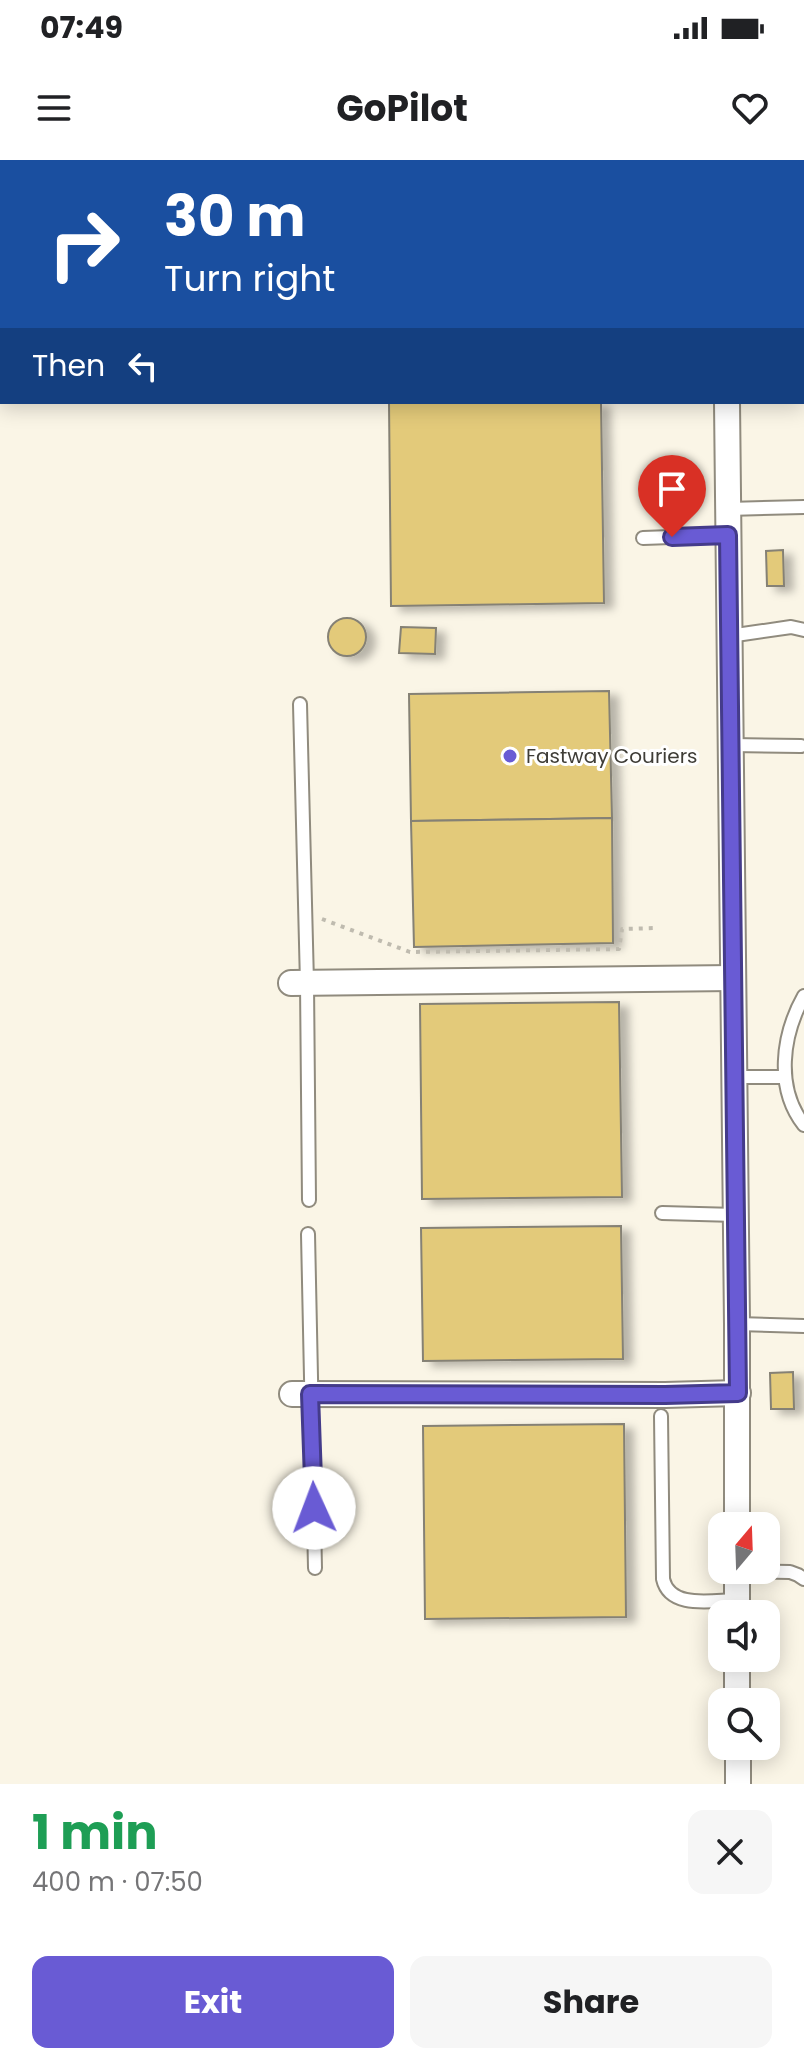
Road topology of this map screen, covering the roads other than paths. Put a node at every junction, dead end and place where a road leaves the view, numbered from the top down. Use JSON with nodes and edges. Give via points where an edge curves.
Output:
{"nodes":[{"id":1,"x":727,"y":404,"type":"edge"},
{"id":2,"x":804,"y":507,"type":"edge"},
{"id":3,"x":728,"y":509,"type":"junction"},
{"id":4,"x":728,"y":535,"type":"junction"},
{"id":5,"x":643,"y":538,"type":"dead end"},
{"id":6,"x":804,"y":630,"type":"edge"},
{"id":7,"x":729,"y":636,"type":"junction"},
{"id":8,"x":300,"y":704,"type":"dead end"},
{"id":9,"x":731,"y":745,"type":"junction"},
{"id":10,"x":801,"y":746,"type":"dead end"},
{"id":11,"x":733,"y":978,"type":"junction"},
{"id":12,"x":299,"y":983,"type":"junction"},
{"id":13,"x":804,"y":996,"type":"edge"},
{"id":14,"x":734,"y":1077,"type":"junction"},
{"id":15,"x":785,"y":1077,"type":"junction"},
{"id":16,"x":804,"y":1125,"type":"edge"},
{"id":17,"x":309,"y":1200,"type":"dead end"},
{"id":18,"x":662,"y":1213,"type":"dead end"},
{"id":19,"x":736,"y":1215,"type":"junction"},
{"id":20,"x":308,"y":1234,"type":"dead end"},
{"id":21,"x":737,"y":1324,"type":"junction"},
{"id":22,"x":804,"y":1326,"type":"edge"},
{"id":23,"x":738,"y":1393,"type":"junction"},
{"id":24,"x":301,"y":1394,"type":"junction"},
{"id":25,"x":661,"y":1416,"type":"dead end"},
{"id":26,"x":737,"y":1512,"type":"edge"},
{"id":27,"x":315,"y":1568,"type":"dead end"},
{"id":28,"x":780,"y":1572,"type":"edge"},
{"id":29,"x":804,"y":1579,"type":"edge"},
{"id":30,"x":708,"y":1604,"type":"edge"},
{"id":31,"x":738,"y":1760,"type":"edge"},
{"id":32,"x":738,"y":1784,"type":"edge"}],
"edges":[{"from":1,"to":3,"type":"street"},
{"from":2,"to":3,"type":"lane"},
{"from":3,"to":4,"type":"street"},
{"from":4,"to":5,"type":"lane"},
{"from":4,"to":7,"type":"street"},
{"from":6,"to":7,"type":"lane","via":[[791,627]]},
{"from":7,"to":9,"type":"street"},
{"from":8,"to":12,"type":"lane","via":[[305,913]]},
{"from":9,"to":10,"type":"lane"},
{"from":9,"to":11,"type":"street"},
{"from":11,"to":12,"type":"street"},
{"from":11,"to":14,"type":"street"},
{"from":12,"to":17,"type":"lane"},
{"from":13,"to":15,"type":"lane","via":[[789,1033]]},
{"from":14,"to":15,"type":"lane"},
{"from":14,"to":19,"type":"street"},
{"from":15,"to":16,"type":"lane","via":[[794,1112]]},
{"from":18,"to":19,"type":"lane"},
{"from":19,"to":21,"type":"street"},
{"from":20,"to":24,"type":"lane"},
{"from":21,"to":22,"type":"lane"},
{"from":21,"to":23,"type":"street"},
{"from":23,"to":24,"type":"street"},
{"from":23,"to":26,"type":"street"},
{"from":24,"to":27,"type":"lane"},
{"from":25,"to":30,"type":"lane","via":[[665,1588],[677,1599]]},
{"from":28,"to":29,"type":"lane"},
{"from":31,"to":32,"type":"street"}]}
